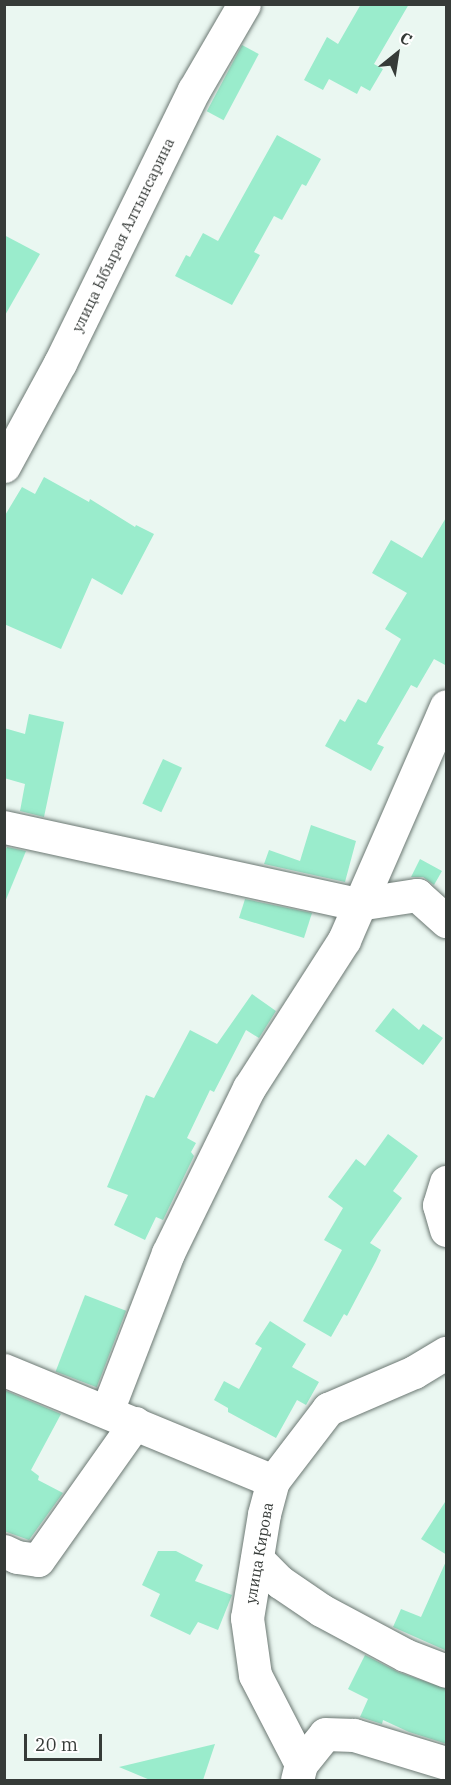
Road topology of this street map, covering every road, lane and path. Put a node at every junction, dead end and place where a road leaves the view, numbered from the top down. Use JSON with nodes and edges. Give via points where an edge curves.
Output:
{"nodes":[{"id":1,"x":244,"y":4,"type":"edge"},
{"id":2,"x":4,"y":466,"type":"edge"},
{"id":3,"x":447,"y":706,"type":"edge"},
{"id":4,"x":4,"y":827,"type":"edge"},
{"id":5,"x":358,"y":904,"type":"junction"},
{"id":6,"x":447,"y":921,"type":"edge"},
{"id":7,"x":447,"y":1182,"type":"edge"},
{"id":8,"x":447,"y":1230,"type":"edge"},
{"id":9,"x":447,"y":1353,"type":"edge"},
{"id":10,"x":4,"y":1370,"type":"edge"},
{"id":11,"x":121,"y":1417,"type":"junction"},
{"id":12,"x":273,"y":1481,"type":"junction"},
{"id":13,"x":4,"y":1551,"type":"edge"},
{"id":14,"x":257,"y":1559,"type":"junction"},
{"id":15,"x":447,"y":1671,"type":"edge"},
{"id":16,"x":447,"y":1763,"type":"edge"},
{"id":17,"x":299,"y":1772,"type":"edge"}],
"edges":[{"from":1,"to":2,"type":"street","name":"улица Ыбырая Алтынсарина","via":[[194,90],[60,363]]},
{"from":3,"to":5,"type":"street"},
{"from":4,"to":5,"type":"street"},
{"from":5,"to":6,"type":"street","via":[[417,895]]},
{"from":5,"to":11,"type":"street","via":[[344,940],[249,1088],[168,1253]]},
{"from":7,"to":8,"type":"street","via":[[440,1204]]},
{"from":9,"to":12,"type":"street","name":"улица Кирова","via":[[414,1372],[328,1409]]},
{"from":10,"to":11,"type":"street"},
{"from":11,"to":12,"type":"street"},
{"from":11,"to":13,"type":"street","via":[[38,1560]]},
{"from":12,"to":14,"type":"street","name":"улица Кирова"},
{"from":14,"to":15,"type":"street","via":[[280,1582],[321,1610],[405,1655]]},
{"from":14,"to":17,"type":"street","name":"улица Кирова","via":[[248,1618],[255,1675]]},
{"from":16,"to":17,"type":"street","via":[[354,1736],[325,1734]]}]}
